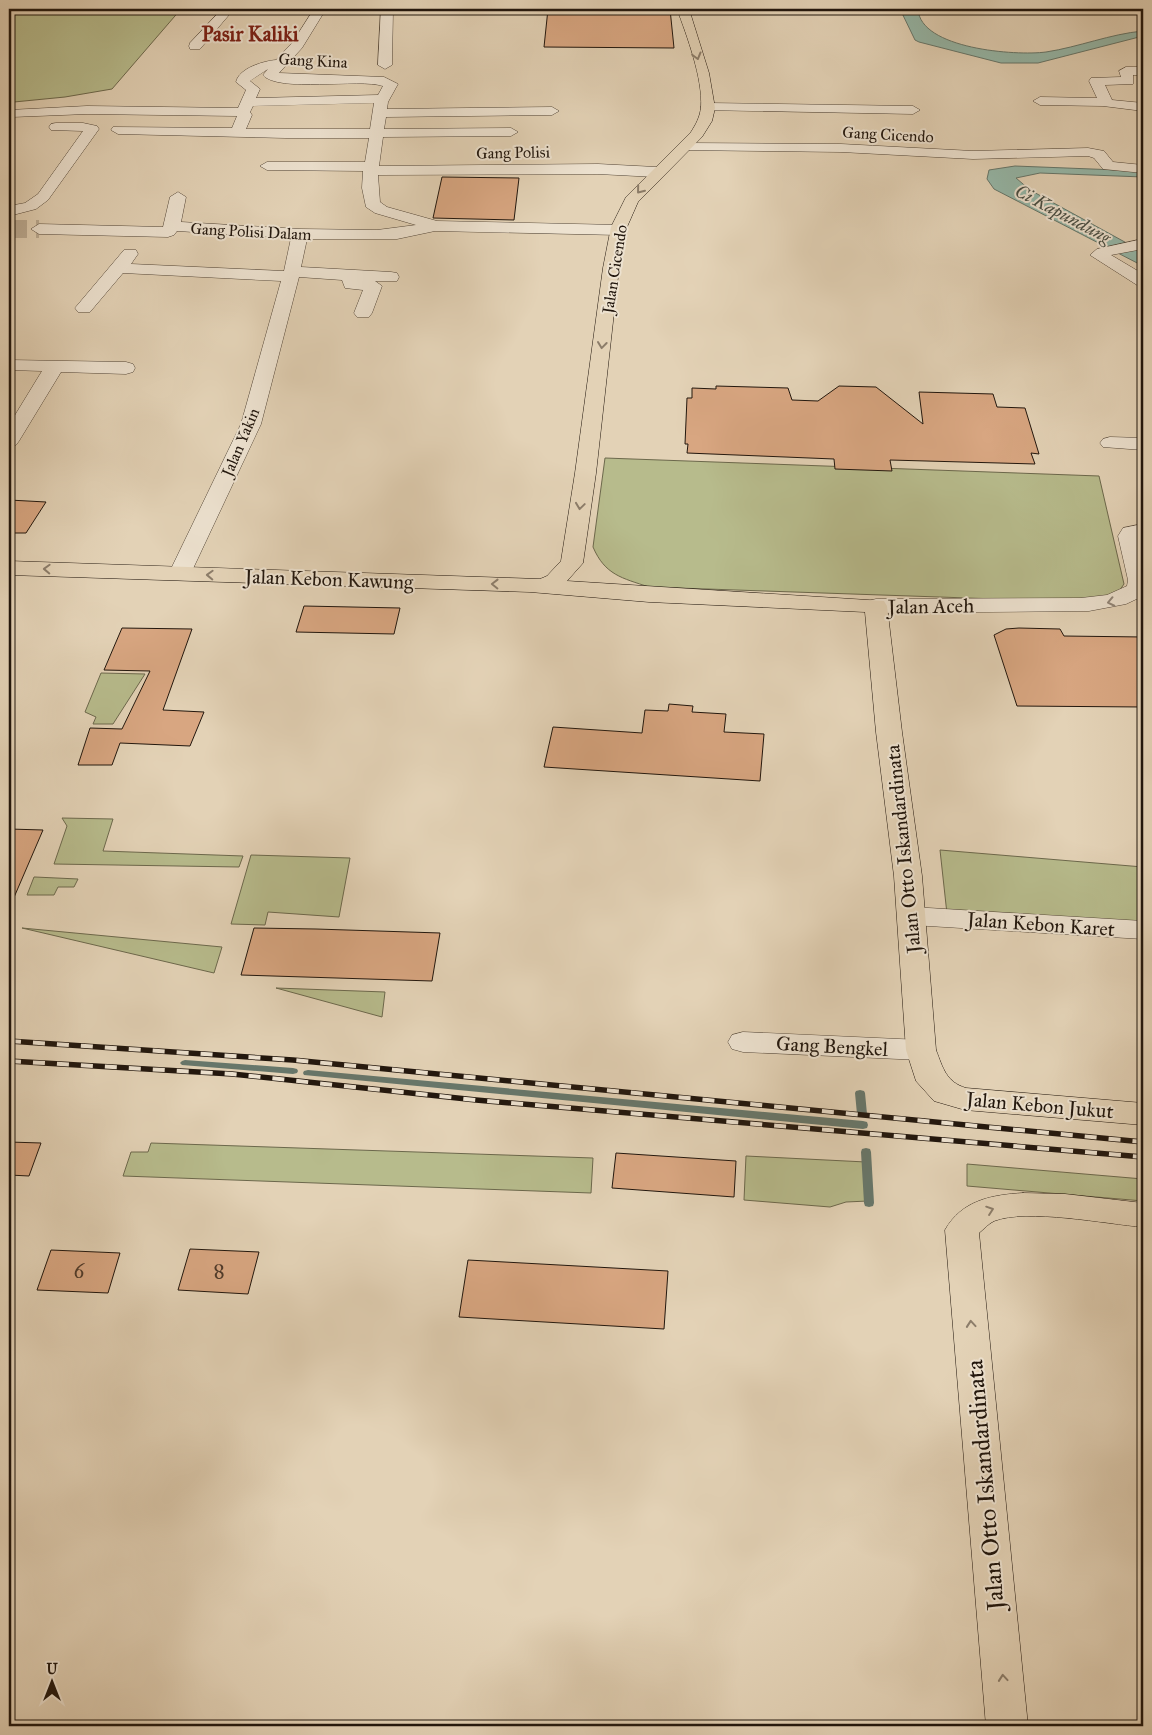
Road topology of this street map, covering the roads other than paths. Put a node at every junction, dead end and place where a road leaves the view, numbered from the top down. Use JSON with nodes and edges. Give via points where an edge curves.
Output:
{"nodes":[{"id":1,"x":228,"y":9,"type":"edge"},
{"id":2,"x":320,"y":9,"type":"edge"},
{"id":3,"x":387,"y":9,"type":"edge"},
{"id":4,"x":683,"y":9,"type":"edge"},
{"id":5,"x":195,"y":46,"type":"dead end"},
{"id":6,"x":279,"y":64,"type":"junction"},
{"id":7,"x":385,"y":65,"type":"dead end"},
{"id":8,"x":1143,"y":71,"type":"edge"},
{"id":9,"x":1040,"y":101,"type":"dead end"},
{"id":10,"x":1106,"y":102,"type":"junction"},
{"id":11,"x":382,"y":106,"type":"junction"},
{"id":12,"x":245,"y":107,"type":"junction"},
{"id":13,"x":708,"y":107,"type":"junction"},
{"id":14,"x":1143,"y":107,"type":"edge"},
{"id":15,"x":913,"y":110,"type":"dead end"},
{"id":16,"x":552,"y":111,"type":"dead end"},
{"id":17,"x":517,"y":112,"type":"junction"},
{"id":18,"x":9,"y":117,"type":"edge"},
{"id":19,"x":118,"y":130,"type":"dead end"},
{"id":20,"x":511,"y":132,"type":"junction"},
{"id":21,"x":237,"y":133,"type":"junction"},
{"id":22,"x":377,"y":134,"type":"junction"},
{"id":23,"x":686,"y":147,"type":"junction"},
{"id":24,"x":267,"y":166,"type":"dead end"},
{"id":25,"x":371,"y":169,"type":"junction"},
{"id":26,"x":1143,"y":169,"type":"edge"},
{"id":27,"x":512,"y":170,"type":"junction"},
{"id":28,"x":656,"y":172,"type":"junction"},
{"id":29,"x":178,"y":197,"type":"dead end"},
{"id":30,"x":9,"y":211,"type":"edge"},
{"id":31,"x":172,"y":226,"type":"junction"},
{"id":32,"x":436,"y":226,"type":"junction"},
{"id":33,"x":39,"y":229,"type":"tunnel mouth"},
{"id":34,"x":619,"y":230,"type":"junction"},
{"id":35,"x":300,"y":234,"type":"junction"},
{"id":36,"x":139,"y":244,"type":"dead end"},
{"id":37,"x":1141,"y":244,"type":"edge"},
{"id":38,"x":118,"y":268,"type":"junction"},
{"id":39,"x":291,"y":274,"type":"junction"},
{"id":40,"x":352,"y":275,"type":"junction"},
{"id":41,"x":390,"y":277,"type":"dead end"},
{"id":42,"x":1143,"y":281,"type":"edge"},
{"id":43,"x":84,"y":308,"type":"dead end"},
{"id":44,"x":363,"y":313,"type":"dead end"},
{"id":45,"x":9,"y":365,"type":"edge"},
{"id":46,"x":55,"y":366,"type":"junction"},
{"id":47,"x":126,"y":368,"type":"dead end"},
{"id":48,"x":9,"y":441,"type":"edge"},
{"id":49,"x":1110,"y":443,"type":"dead end"},
{"id":50,"x":1143,"y":444,"type":"edge"},
{"id":51,"x":1143,"y":530,"type":"edge"},
{"id":52,"x":572,"y":563,"type":"junction"},
{"id":53,"x":9,"y":568,"type":"edge"},
{"id":54,"x":180,"y":574,"type":"junction"},
{"id":55,"x":543,"y":586,"type":"junction"},
{"id":56,"x":649,"y":595,"type":"junction"},
{"id":57,"x":876,"y":606,"type":"junction"},
{"id":58,"x":925,"y":916,"type":"junction"},
{"id":59,"x":1143,"y":930,"type":"edge"},
{"id":60,"x":743,"y":1042,"type":"dead end"},
{"id":61,"x":921,"y":1050,"type":"junction"},
{"id":62,"x":938,"y":1087,"type":"joint"},
{"id":63,"x":1143,"y":1114,"type":"edge"},
{"id":64,"x":1143,"y":1215,"type":"edge"},
{"id":65,"x":1007,"y":1726,"type":"edge"}],
"edges":[{"from":1,"to":5,"type":"street"},
{"from":2,"to":6,"type":"street","name":"Gang Kina","via":[[298,45]]},
{"from":3,"to":7,"type":"street"},
{"from":4,"to":13,"type":"main road","one_way":true},
{"from":6,"to":11,"type":"street","name":"Gang Kina","via":[[271,76],[388,81],[391,84]]},
{"from":6,"to":12,"type":"street","via":[[265,66],[243,78],[243,82],[253,89]]},
{"from":8,"to":10,"type":"street","via":[[1126,71],[1128,81],[1096,81]]},
{"from":9,"to":10,"type":"street"},
{"from":10,"to":14,"type":"street"},
{"from":11,"to":12,"type":"street"},
{"from":11,"to":17,"type":"street"},
{"from":11,"to":22,"type":"street"},
{"from":12,"to":18,"type":"street","via":[[87,110]]},
{"from":12,"to":21,"type":"street"},
{"from":13,"to":15,"type":"street"},
{"from":13,"to":23,"type":"main road","name":"Jalan Cicendo","via":[[705,122]]},
{"from":16,"to":17,"type":"street"},
{"from":17,"to":20,"type":"street"},
{"from":18,"to":30,"type":"street","via":[[92,129],[43,197],[30,206]]},
{"from":19,"to":21,"type":"street"},
{"from":20,"to":22,"type":"street"},
{"from":20,"to":27,"type":"street"},
{"from":21,"to":22,"type":"street"},
{"from":22,"to":25,"type":"street"},
{"from":23,"to":26,"type":"street","name":"Gang Cicendo","via":[[841,148],[973,155],[1088,152],[1099,154],[1108,166]]},
{"from":23,"to":28,"type":"main road","name":"Jalan Cicendo"},
{"from":24,"to":25,"type":"street","name":"Gang Polisi"},
{"from":25,"to":27,"type":"street","name":"Gang Polisi"},
{"from":25,"to":32,"type":"street","via":[[372,204],[381,210]]},
{"from":27,"to":28,"type":"street","name":"Gang Polisi","via":[[598,168]]},
{"from":28,"to":34,"type":"main road","name":"Jalan Cicendo","one_way":true,"via":[[632,199]]},
{"from":29,"to":31,"type":"street"},
{"from":31,"to":33,"type":"street","name":"Gang Polisi Dalam","via":[[168,232]]},
{"from":31,"to":35,"type":"street","name":"Gang Polisi Dalam"},
{"from":32,"to":34,"type":"street"},
{"from":32,"to":35,"type":"street","name":"Gang Polisi Dalam","via":[[397,234]]},
{"from":34,"to":52,"type":"main road","name":"Jalan Cicendo","one_way":true},
{"from":35,"to":39,"type":"street","name":"Jalan Yakin"},
{"from":36,"to":38,"type":"street"},
{"from":37,"to":42,"type":"street","via":[[1098,255]]},
{"from":38,"to":39,"type":"street"},
{"from":38,"to":43,"type":"street"},
{"from":39,"to":40,"type":"street"},
{"from":39,"to":54,"type":"street","name":"Jalan Yakin","via":[[251,424]]},
{"from":40,"to":41,"type":"street"},
{"from":40,"to":44,"type":"street","via":[[351,284],[373,286]]},
{"from":45,"to":46,"type":"street"},
{"from":46,"to":47,"type":"street"},
{"from":46,"to":48,"type":"street"},
{"from":49,"to":50,"type":"street"},
{"from":51,"to":57,"type":"street","name":"Jalan Aceh","one_way":true,"via":[[1128,536],[1139,580],[1138,589],[1114,602]]},
{"from":52,"to":55,"type":"main road","via":[[555,581]]},
{"from":52,"to":56,"type":"main road","via":[[610,584]]},
{"from":54,"to":53,"type":"main road","name":"Jalan Kebon Kawung","one_way":true},
{"from":55,"to":54,"type":"main road","name":"Jalan Kebon Kawung","one_way":true},
{"from":55,"to":56,"type":"main road","name":"Jalan Kebon Kawung"},
{"from":56,"to":57,"type":"main road","name":"Jalan Aceh"},
{"from":57,"to":58,"type":"main road","name":"Jalan Otto Iskandardinata"},
{"from":58,"to":59,"type":"street","name":"Jalan Kebon Karet"},
{"from":58,"to":61,"type":"main road","name":"Jalan Otto Iskandardinata"},
{"from":60,"to":61,"type":"street","name":"Gang Bengkel"},
{"from":61,"to":62,"type":"main road","name":"Jalan Otto Iskandardinata","via":[[932,1081]]},
{"from":62,"to":63,"type":"main road","name":"Jalan Kebon Jukut","via":[[945,1093],[965,1099]]},
{"from":65,"to":64,"type":"main road","name":"Jalan Otto Iskandardinata","one_way":true,"via":[[962,1230],[973,1218],[1005,1206],[1034,1205]]}]}
